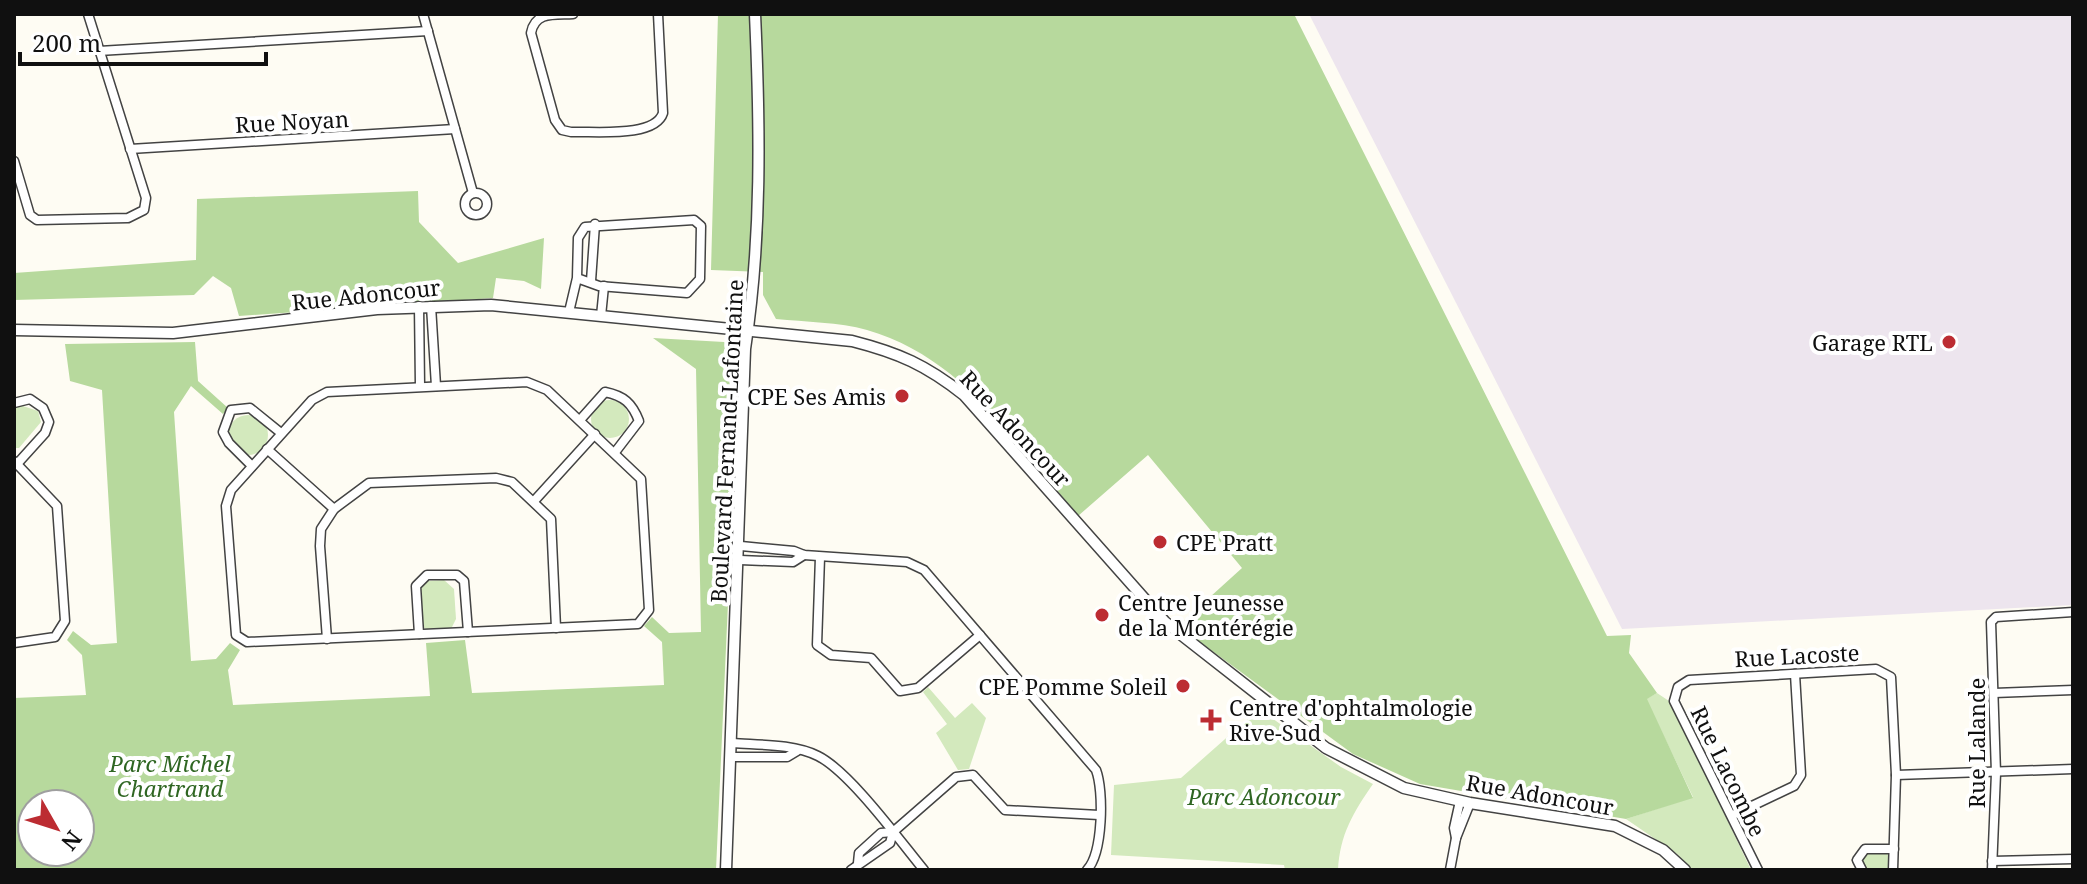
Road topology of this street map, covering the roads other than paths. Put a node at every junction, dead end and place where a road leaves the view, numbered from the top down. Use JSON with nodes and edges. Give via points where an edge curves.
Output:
{"nodes":[{"id":1,"x":88,"y":14,"type":"edge"},
{"id":2,"x":423,"y":14,"type":"edge"},
{"id":3,"x":573,"y":14,"type":"edge"},
{"id":4,"x":658,"y":14,"type":"edge"},
{"id":5,"x":755,"y":14,"type":"edge"},
{"id":6,"x":428,"y":31,"type":"junction"},
{"id":7,"x":99,"y":51,"type":"junction"},
{"id":8,"x":455,"y":129,"type":"junction"},
{"id":9,"x":130,"y":149,"type":"junction"},
{"id":10,"x":14,"y":161,"type":"edge"},
{"id":11,"x":473,"y":193,"type":"dead end"},
{"id":12,"x":595,"y":224,"type":"junction"},
{"id":13,"x":577,"y":278,"type":"junction"},
{"id":14,"x":591,"y":281,"type":"junction"},
{"id":15,"x":604,"y":286,"type":"junction"},
{"id":16,"x":419,"y":306,"type":"junction"},
{"id":17,"x":431,"y":306,"type":"junction"},
{"id":18,"x":569,"y":312,"type":"junction"},
{"id":19,"x":601,"y":316,"type":"junction"},
{"id":20,"x":14,"y":330,"type":"edge"},
{"id":21,"x":749,"y":331,"type":"junction"},
{"id":22,"x":420,"y":386,"type":"junction"},
{"id":23,"x":436,"y":386,"type":"junction"},
{"id":24,"x":14,"y":403,"type":"edge"},
{"id":25,"x":580,"y":420,"type":"junction"},
{"id":26,"x":281,"y":433,"type":"junction"},
{"id":27,"x":595,"y":434,"type":"junction"},
{"id":28,"x":267,"y":449,"type":"junction"},
{"id":29,"x":616,"y":451,"type":"junction"},
{"id":30,"x":16,"y":462,"type":"edge"},
{"id":31,"x":252,"y":466,"type":"junction"},
{"id":32,"x":535,"y":500,"type":"junction"},
{"id":33,"x":334,"y":509,"type":"junction"},
{"id":34,"x":741,"y":546,"type":"junction"},
{"id":35,"x":804,"y":555,"type":"junction"},
{"id":36,"x":820,"y":557,"type":"junction"},
{"id":37,"x":740,"y":560,"type":"junction"},
{"id":38,"x":2073,"y":612,"type":"edge"},
{"id":39,"x":556,"y":628,"type":"junction"},
{"id":40,"x":468,"y":632,"type":"junction"},
{"id":41,"x":419,"y":634,"type":"junction"},
{"id":42,"x":980,"y":635,"type":"junction"},
{"id":43,"x":327,"y":639,"type":"junction"},
{"id":44,"x":14,"y":643,"type":"edge"},
{"id":45,"x":1795,"y":674,"type":"junction"},
{"id":46,"x":1678,"y":687,"type":"joint"},
{"id":47,"x":2073,"y":690,"type":"edge"},
{"id":48,"x":1994,"y":693,"type":"junction"},
{"id":49,"x":733,"y":743,"type":"junction"},
{"id":50,"x":797,"y":751,"type":"junction"},
{"id":51,"x":732,"y":757,"type":"junction"},
{"id":52,"x":2073,"y":769,"type":"edge"},
{"id":53,"x":1996,"y":773,"type":"junction"},
{"id":54,"x":1896,"y":775,"type":"junction"},
{"id":55,"x":1465,"y":802,"type":"junction"},
{"id":56,"x":1099,"y":815,"type":"junction"},
{"id":57,"x":1733,"y":815,"type":"junction"},
{"id":58,"x":893,"y":832,"type":"junction"},
{"id":59,"x":1894,"y":849,"type":"junction"},
{"id":60,"x":2073,"y":859,"type":"edge"},
{"id":61,"x":1992,"y":866,"type":"edge"},
{"id":62,"x":854,"y":867,"type":"edge"},
{"id":63,"x":726,"y":870,"type":"edge"},
{"id":64,"x":924,"y":870,"type":"edge"},
{"id":65,"x":1087,"y":870,"type":"edge"},
{"id":66,"x":1450,"y":870,"type":"edge"},
{"id":67,"x":1685,"y":870,"type":"edge"},
{"id":68,"x":1758,"y":870,"type":"edge"},
{"id":69,"x":1862,"y":870,"type":"edge"},
{"id":70,"x":1893,"y":870,"type":"edge"}],
"edges":[{"from":1,"to":7,"type":"street"},
{"from":2,"to":6,"type":"street"},
{"from":3,"to":4,"type":"street","via":[[541,16],[531,33],[555,120],[571,132],[648,129],[659,121],[663,113]]},
{"from":5,"to":21,"type":"street","name":"Boulevard Fernand-Lafontaine","via":[[759,127]]},
{"from":6,"to":7,"type":"street"},
{"from":6,"to":8,"type":"street"},
{"from":7,"to":9,"type":"street"},
{"from":8,"to":9,"type":"street","name":"Rue Noyan"},
{"from":8,"to":11,"type":"street"},
{"from":9,"to":10,"type":"street","via":[[146,198],[144,210],[133,217],[37,220],[30,215]]},
{"from":12,"to":13,"type":"street","via":[[579,235]]},
{"from":12,"to":14,"type":"street"},
{"from":12,"to":15,"type":"street","via":[[694,220],[702,231],[700,279],[693,290],[681,294]]},
{"from":13,"to":14,"type":"street"},
{"from":13,"to":18,"type":"street"},
{"from":14,"to":15,"type":"street"},
{"from":15,"to":19,"type":"street"},
{"from":16,"to":17,"type":"street","name":"Rue Adoncour"},
{"from":16,"to":20,"type":"street","name":"Rue Adoncour","via":[[173,333]]},
{"from":16,"to":22,"type":"street"},
{"from":17,"to":18,"type":"street","name":"Rue Adoncour"},
{"from":17,"to":23,"type":"street"},
{"from":18,"to":19,"type":"street","name":"Rue Adoncour"},
{"from":19,"to":21,"type":"street","name":"Rue Adoncour"},
{"from":21,"to":34,"type":"street","name":"Boulevard Fernand-Lafontaine"},
{"from":21,"to":55,"type":"street","name":"Rue Adoncour","via":[[852,341],[930,368],[964,395],[1165,622],[1279,714],[1348,761],[1404,788]]},
{"from":22,"to":23,"type":"street"},
{"from":22,"to":26,"type":"street","via":[[327,392],[312,400]]},
{"from":23,"to":25,"type":"street","via":[[527,382],[547,390]]},
{"from":24,"to":30,"type":"street","via":[[30,399],[43,408],[49,422]]},
{"from":25,"to":27,"type":"street"},
{"from":25,"to":29,"type":"street","via":[[605,392],[620,395],[634,407],[639,421]]},
{"from":26,"to":28,"type":"street"},
{"from":26,"to":31,"type":"street","via":[[250,408],[231,410],[223,432]]},
{"from":27,"to":29,"type":"street"},
{"from":27,"to":32,"type":"street"},
{"from":28,"to":31,"type":"street"},
{"from":28,"to":33,"type":"street"},
{"from":29,"to":39,"type":"street","via":[[643,483],[649,610],[638,624]]},
{"from":30,"to":44,"type":"street","via":[[57,506],[65,621],[55,637]]},
{"from":31,"to":43,"type":"street","via":[[231,490],[226,506],[236,635],[247,642]]},
{"from":32,"to":33,"type":"street","via":[[504,479],[369,483]]},
{"from":32,"to":39,"type":"street","via":[[553,529]]},
{"from":33,"to":43,"type":"street","via":[[321,529],[320,546]]},
{"from":34,"to":35,"type":"street"},
{"from":34,"to":37,"type":"street","name":"Boulevard Fernand-Lafontaine"},
{"from":35,"to":36,"type":"street"},
{"from":35,"to":37,"type":"street","via":[[793,562]]},
{"from":36,"to":42,"type":"street","via":[[918,566]]},
{"from":36,"to":42,"type":"street","via":[[817,645],[831,655],[871,658],[900,691],[918,688]]},
{"from":37,"to":49,"type":"street","name":"Boulevard Fernand-Lafontaine"},
{"from":38,"to":48,"type":"street","name":"Rue Lalande","via":[[1996,617],[1991,622]]},
{"from":39,"to":40,"type":"street"},
{"from":40,"to":41,"type":"street"},
{"from":40,"to":41,"type":"street","via":[[464,581],[457,575],[427,575],[416,586]]},
{"from":41,"to":43,"type":"street"},
{"from":42,"to":56,"type":"street","via":[[1096,770],[1101,783]]},
{"from":45,"to":46,"type":"street","name":"Rue Lacoste","via":[[1689,680]]},
{"from":45,"to":54,"type":"street","name":"Rue Lacoste","via":[[1876,669],[1891,677]]},
{"from":45,"to":57,"type":"street","via":[[1801,775],[1794,786]]},
{"from":46,"to":57,"type":"street","name":"Rue Lacombe","via":[[1674,701]]},
{"from":47,"to":48,"type":"street"},
{"from":48,"to":53,"type":"street","name":"Rue Lalande"},
{"from":49,"to":50,"type":"street"},
{"from":49,"to":51,"type":"street","name":"Boulevard Fernand-Lafontaine"},
{"from":50,"to":51,"type":"street","via":[[787,757]]},
{"from":50,"to":58,"type":"street","via":[[817,755],[835,768]]},
{"from":51,"to":63,"type":"street","name":"Boulevard Fernand-Lafontaine"},
{"from":52,"to":53,"type":"street"},
{"from":53,"to":54,"type":"street"},
{"from":53,"to":61,"type":"street","name":"Rue Lalande"},
{"from":54,"to":59,"type":"street","name":"Rue Lacoste"},
{"from":55,"to":66,"type":"street"},
{"from":55,"to":67,"type":"street","name":"Rue Adoncour","via":[[1615,826],[1663,850]]},
{"from":56,"to":58,"type":"street","via":[[1005,810],[973,775],[956,777]]},
{"from":56,"to":65,"type":"street","via":[[1098,850]]},
{"from":57,"to":68,"type":"street","name":"Rue Lacombe"},
{"from":58,"to":62,"type":"street","via":[[881,833],[859,853]]},
{"from":58,"to":64,"type":"street"},
{"from":59,"to":69,"type":"street","via":[[1865,849],[1857,860]]},
{"from":59,"to":70,"type":"street","name":"Rue Lacoste"},
{"from":60,"to":61,"type":"street"}]}
